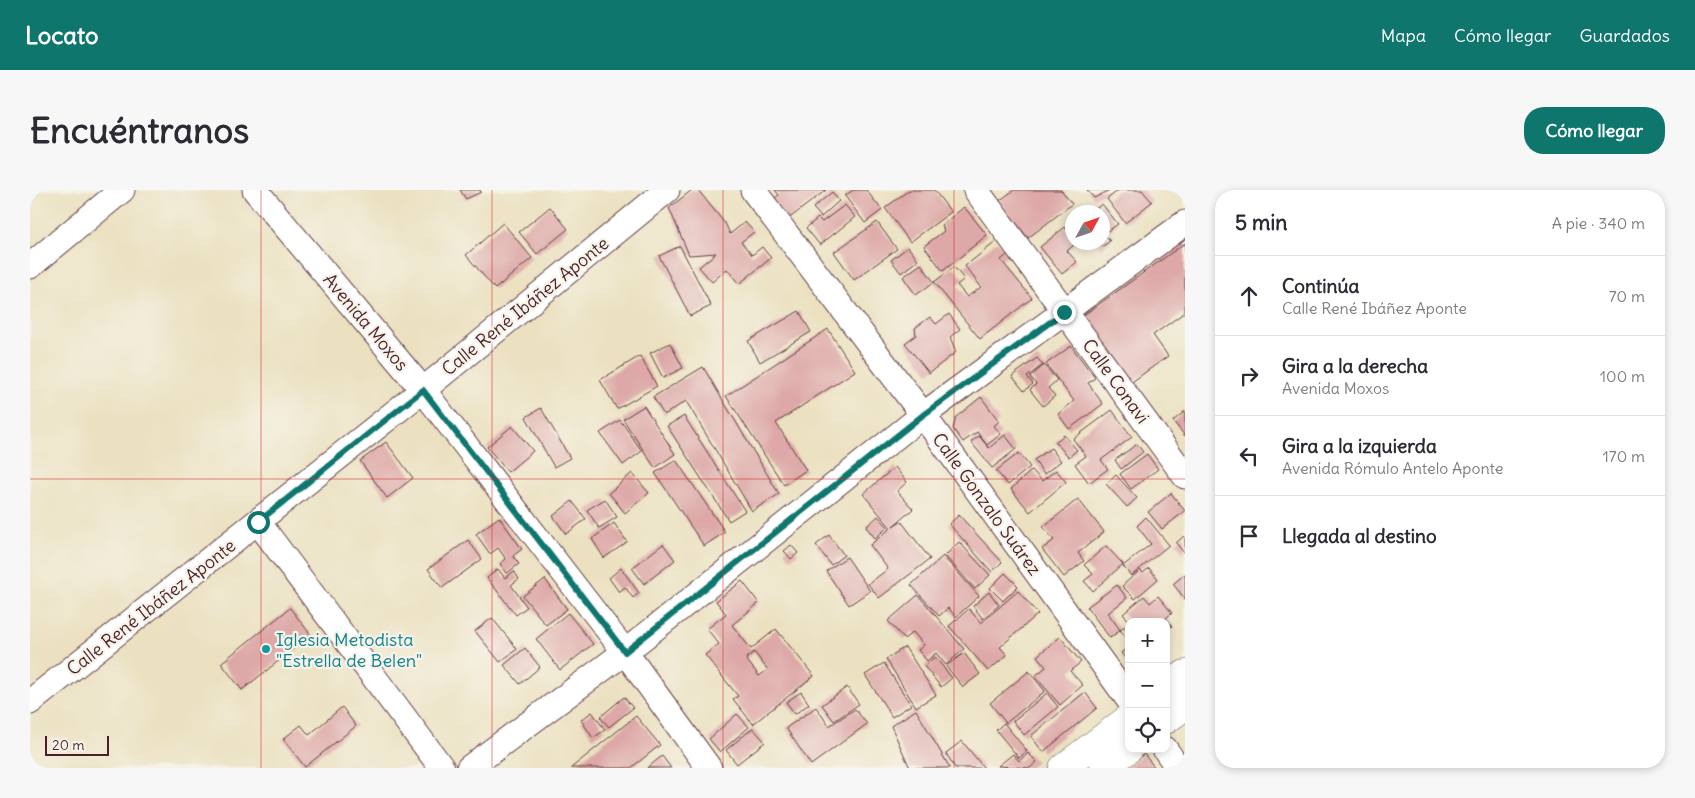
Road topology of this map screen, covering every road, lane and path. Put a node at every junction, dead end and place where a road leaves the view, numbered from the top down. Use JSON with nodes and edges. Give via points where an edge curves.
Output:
{"nodes":[{"id":1,"x":122,"y":190,"type":"edge"},
{"id":2,"x":255,"y":190,"type":"edge"},
{"id":3,"x":667,"y":190,"type":"edge"},
{"id":4,"x":753,"y":190,"type":"edge"},
{"id":5,"x":976,"y":190,"type":"edge"},
{"id":6,"x":1185,"y":223,"type":"edge"},
{"id":7,"x":30,"y":266,"type":"edge"},
{"id":8,"x":1064,"y":312,"type":"junction"},
{"id":9,"x":423,"y":390,"type":"junction"},
{"id":10,"x":923,"y":415,"type":"junction"},
{"id":11,"x":1185,"y":476,"type":"edge"},
{"id":12,"x":258,"y":522,"type":"junction"},
{"id":13,"x":625,"y":652,"type":"junction"},
{"id":14,"x":1185,"y":674,"type":"edge"},
{"id":15,"x":1170,"y":686,"type":"edge"},
{"id":16,"x":1125,"y":694,"type":"edge"},
{"id":17,"x":30,"y":702,"type":"edge"},
{"id":18,"x":1185,"y":706,"type":"edge"},
{"id":19,"x":1170,"y":717,"type":"edge"},
{"id":20,"x":1125,"y":721,"type":"edge"},
{"id":21,"x":1125,"y":752,"type":"edge"},
{"id":22,"x":1167,"y":753,"type":"edge"},
{"id":23,"x":442,"y":768,"type":"edge"},
{"id":24,"x":469,"y":768,"type":"edge"},
{"id":25,"x":709,"y":768,"type":"edge"},
{"id":26,"x":1063,"y":768,"type":"edge"},
{"id":27,"x":1104,"y":768,"type":"edge"},
{"id":28,"x":1178,"y":768,"type":"edge"}],
"edges":[{"from":1,"to":7,"type":"street"},
{"from":2,"to":9,"type":"street","name":"Avenida Moxos"},
{"from":3,"to":9,"type":"street","name":"Calle René Ibáñez Aponte"},
{"from":4,"to":10,"type":"street","name":"Calle Gonzalo Suárez"},
{"from":5,"to":8,"type":"street","name":"Calle Conavi"},
{"from":6,"to":8,"type":"street"},
{"from":8,"to":10,"type":"street"},
{"from":8,"to":11,"type":"street","name":"Calle Conavi"},
{"from":9,"to":12,"type":"street","name":"Calle René Ibáñez Aponte"},
{"from":9,"to":13,"type":"street","name":"Avenida Moxos"},
{"from":10,"to":13,"type":"street"},
{"from":10,"to":16,"type":"street","name":"Calle Gonzalo Suárez"},
{"from":12,"to":17,"type":"street","name":"Calle René Ibáñez Aponte"},
{"from":12,"to":23,"type":"street"},
{"from":13,"to":24,"type":"street"},
{"from":13,"to":25,"type":"street","name":"Avenida Moxos"},
{"from":14,"to":15,"type":"main road"},
{"from":18,"to":19,"type":"main road"},
{"from":20,"to":26,"type":"main road"},
{"from":21,"to":27,"type":"main road"},
{"from":22,"to":28,"type":"street"}]}
